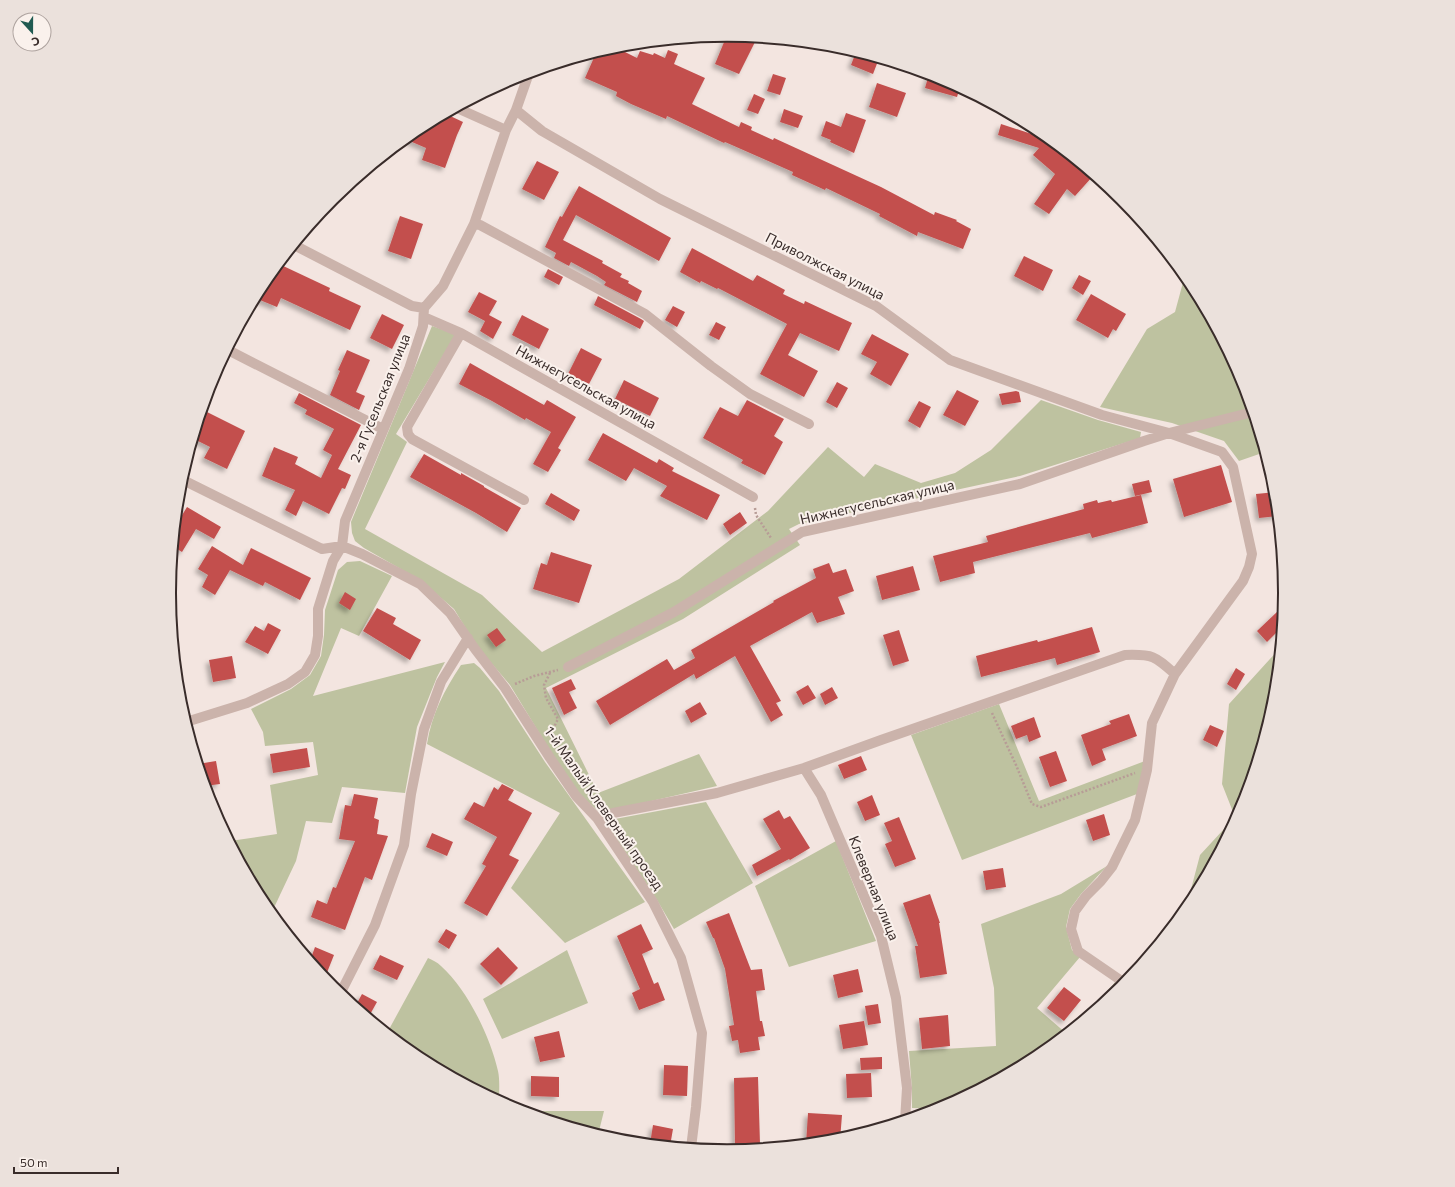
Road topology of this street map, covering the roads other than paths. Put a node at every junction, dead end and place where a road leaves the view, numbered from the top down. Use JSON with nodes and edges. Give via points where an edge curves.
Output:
{"nodes":[{"id":1,"x":527,"y":80,"type":"edge"},
{"id":2,"x":462,"y":110,"type":"edge"},
{"id":3,"x":516,"y":110,"type":"junction"},
{"id":4,"x":506,"y":130,"type":"junction"},
{"id":5,"x":474,"y":224,"type":"junction"},
{"id":6,"x":299,"y":247,"type":"edge"},
{"id":7,"x":424,"y":313,"type":"junction"},
{"id":8,"x":461,"y":333,"type":"junction"},
{"id":9,"x":232,"y":352,"type":"edge"},
{"id":10,"x":1249,"y":413,"type":"edge"},
{"id":11,"x":809,"y":424,"type":"dead end"},
{"id":12,"x":383,"y":429,"type":"junction"},
{"id":13,"x":1169,"y":433,"type":"junction"},
{"id":14,"x":188,"y":482,"type":"edge"},
{"id":15,"x":753,"y":497,"type":"road end"},
{"id":16,"x":524,"y":500,"type":"dead end"},
{"id":17,"x":342,"y":546,"type":"junction"},
{"id":18,"x":468,"y":638,"type":"junction"},
{"id":19,"x":568,"y":666,"type":"dead end"},
{"id":20,"x":1175,"y":674,"type":"junction"},
{"id":21,"x":191,"y":720,"type":"edge"},
{"id":22,"x":804,"y":768,"type":"junction"},
{"id":23,"x":597,"y":818,"type":"junction"},
{"id":24,"x":1120,"y":980,"type":"edge"},
{"id":25,"x":343,"y":988,"type":"edge"},
{"id":26,"x":905,"y":1116,"type":"edge"},
{"id":27,"x":691,"y":1144,"type":"edge"}],
"edges":[{"from":1,"to":3,"type":"street"},
{"from":2,"to":4,"type":"street"},
{"from":3,"to":4,"type":"street","name":"2-я Гусельская улица"},
{"from":3,"to":13,"type":"street","name":"Приволжская улица","via":[[542,131],[660,199],[876,306],[950,360],[1102,415]]},
{"from":4,"to":5,"type":"street","name":"2-я Гусельская улица"},
{"from":5,"to":7,"type":"street","name":"2-я Гусельская улица","via":[[443,286]]},
{"from":5,"to":11,"type":"street","via":[[645,314],[750,394]]},
{"from":6,"to":7,"type":"street","name":"Нижнегусельская улица"},
{"from":7,"to":8,"type":"street","name":"Нижнегусельская улица"},
{"from":7,"to":12,"type":"street","name":"2-я Гусельская улица","via":[[423,326],[409,369]]},
{"from":8,"to":15,"type":"street","name":"Нижнегусельская улица"},
{"from":8,"to":16,"type":"street","via":[[407,427],[408,434],[412,439]]},
{"from":9,"to":12,"type":"street"},
{"from":10,"to":13,"type":"street","name":"Нижнегусельская улица"},
{"from":12,"to":17,"type":"street","name":"2-я Гусельская улица","via":[[345,522]]},
{"from":13,"to":19,"type":"street","name":"Нижнегусельская улица","via":[[1020,484],[802,532],[674,612]]},
{"from":13,"to":20,"type":"street","name":"Приволжская улица","via":[[1222,452],[1233,467],[1252,554],[1243,581]]},
{"from":14,"to":17,"type":"street","via":[[322,549]]},
{"from":17,"to":18,"type":"street","name":"1-й Малый Клеверный проезд","via":[[420,584],[450,613]]},
{"from":17,"to":21,"type":"street","via":[[333,561],[318,609],[315,655],[305,672],[288,684],[247,703]]},
{"from":18,"to":23,"type":"street","name":"1-й Малый Клеверный проезд","via":[[505,688],[576,796]]},
{"from":18,"to":25,"type":"street","via":[[441,682],[424,729],[404,845],[375,926]]},
{"from":20,"to":22,"type":"street","via":[[1159,659],[1143,654],[1125,655]]},
{"from":20,"to":24,"type":"street","name":"Приволжская улица","via":[[1152,723],[1147,770],[1135,820],[1112,867],[1075,911],[1071,929],[1078,951]]},
{"from":22,"to":23,"type":"street","via":[[717,793]]},
{"from":22,"to":26,"type":"street","name":"Клеверная улица","via":[[821,795],[881,936],[896,998],[907,1088]]},
{"from":23,"to":27,"type":"street","name":"1-й Малый Клеверный проезд","via":[[653,902],[681,958],[702,1033]]}]}
